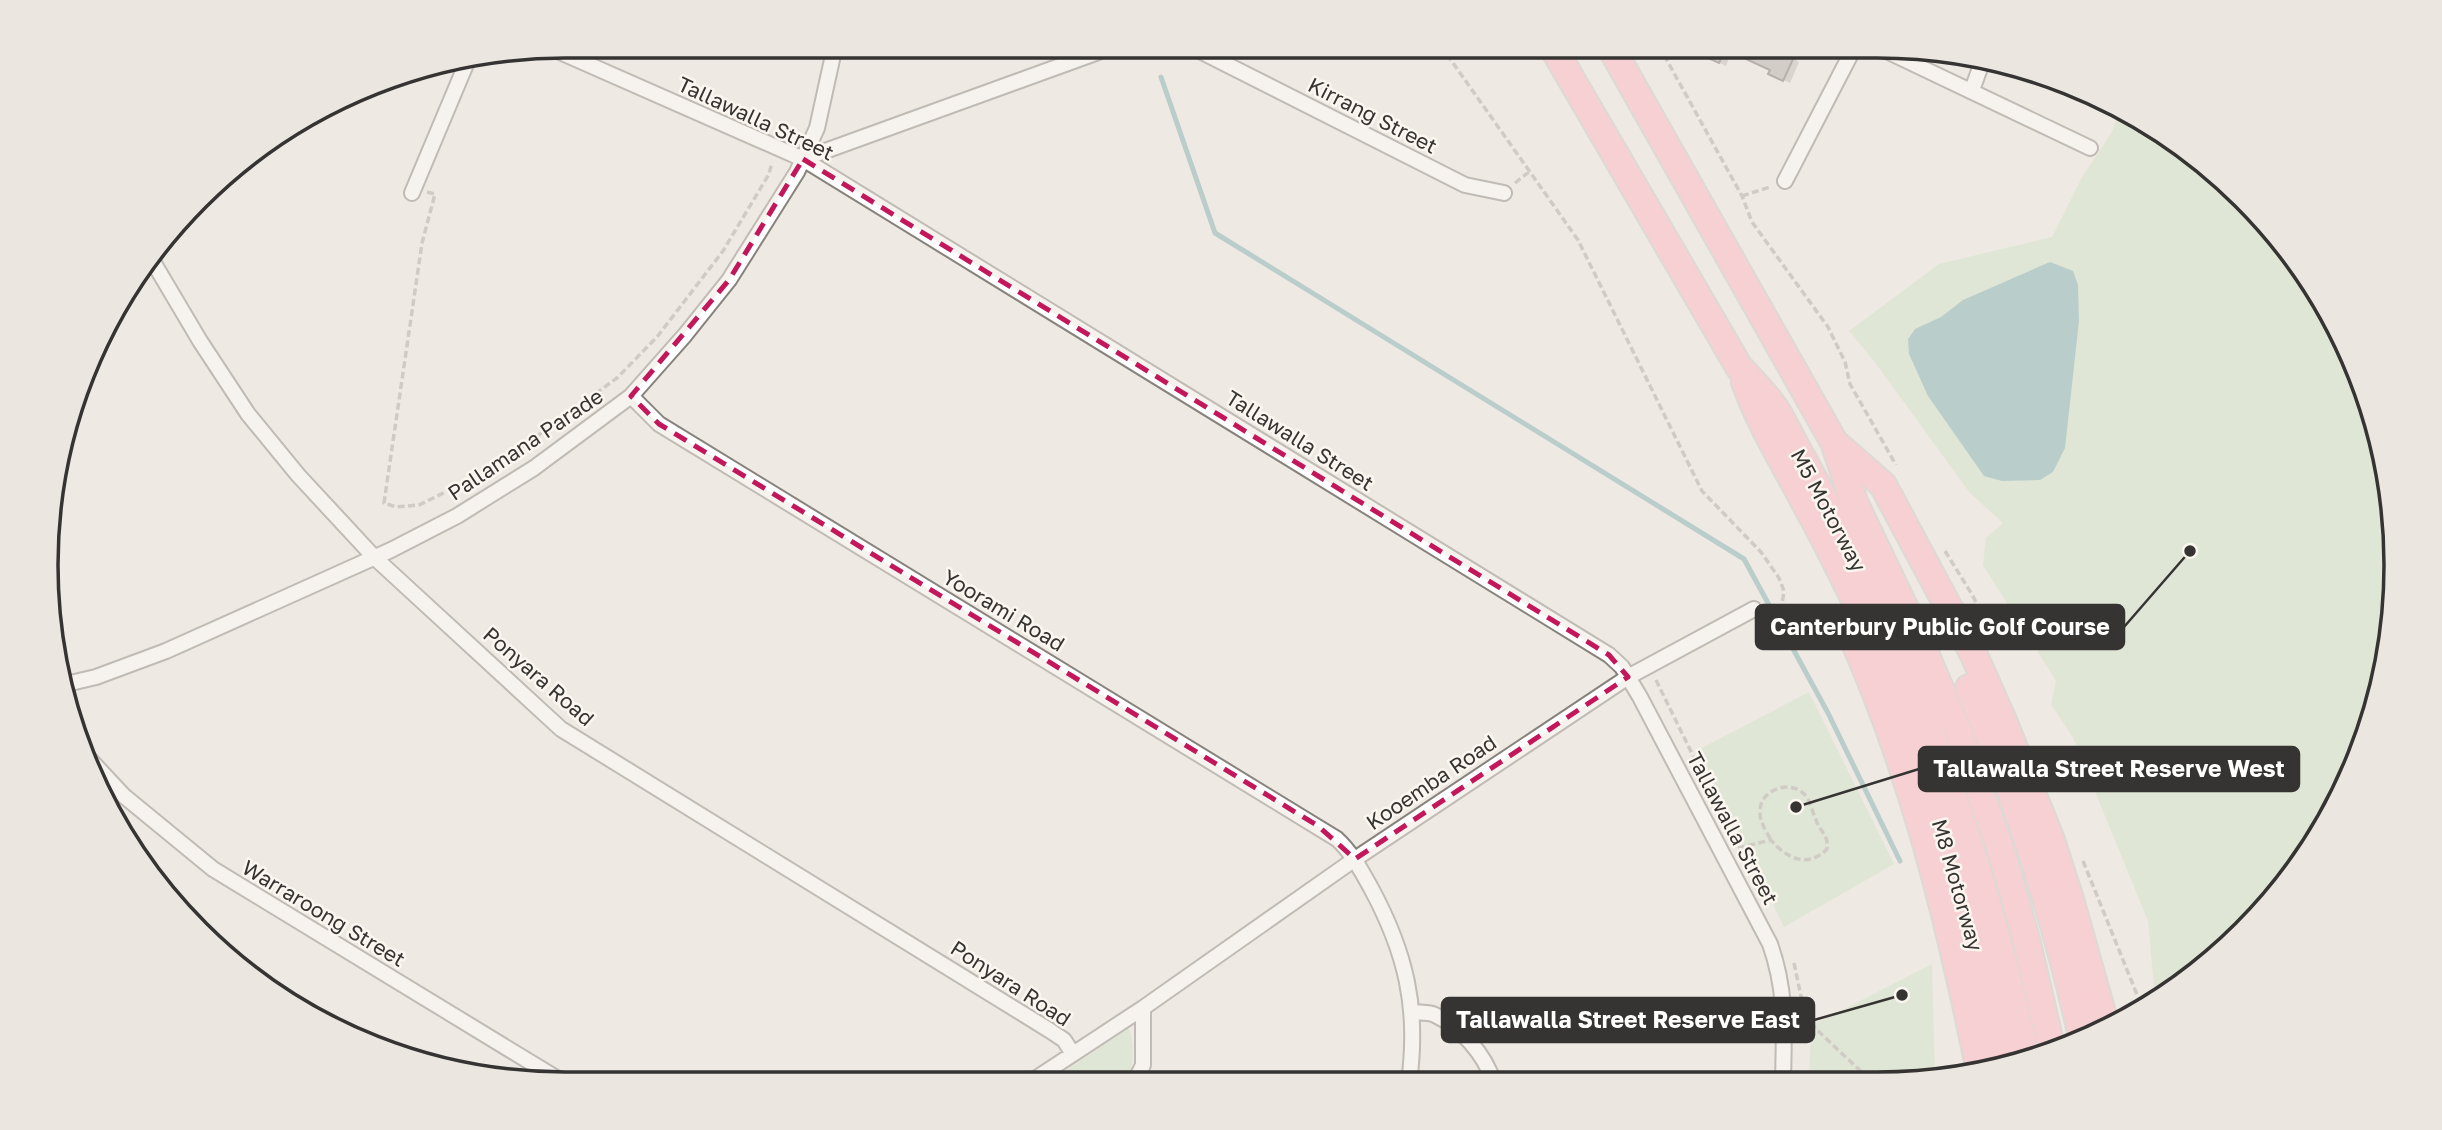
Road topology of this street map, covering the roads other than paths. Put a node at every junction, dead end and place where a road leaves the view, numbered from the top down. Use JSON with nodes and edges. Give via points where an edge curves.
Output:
{"nodes":[{"id":1,"x":574,"y":58,"type":"edge"},
{"id":2,"x":832,"y":58,"type":"edge"},
{"id":3,"x":1082,"y":58,"type":"edge"},
{"id":4,"x":1214,"y":58,"type":"edge"},
{"id":5,"x":1559,"y":58,"type":"edge"},
{"id":6,"x":1617,"y":58,"type":"edge"},
{"id":7,"x":1849,"y":58,"type":"edge"},
{"id":8,"x":1904,"y":59,"type":"edge"},
{"id":9,"x":465,"y":67,"type":"edge"},
{"id":10,"x":1980,"y":68,"type":"edge"},
{"id":11,"x":1972,"y":90,"type":"junction"},
{"id":12,"x":2090,"y":148,"type":"dead end"},
{"id":13,"x":803,"y":159,"type":"junction"},
{"id":14,"x":1784,"y":181,"type":"road end"},
{"id":15,"x":414,"y":190,"type":"road end"},
{"id":16,"x":1504,"y":193,"type":"dead end"},
{"id":17,"x":156,"y":266,"type":"edge"},
{"id":18,"x":1739,"y":367,"type":"junction"},
{"id":19,"x":631,"y":396,"type":"junction"},
{"id":20,"x":1834,"y":442,"type":"junction"},
{"id":21,"x":374,"y":557,"type":"junction"},
{"id":22,"x":1755,"y":609,"type":"dead end"},
{"id":23,"x":1628,"y":677,"type":"junction"},
{"id":24,"x":72,"y":683,"type":"edge"},
{"id":25,"x":103,"y":773,"type":"edge"},
{"id":26,"x":1355,"y":859,"type":"junction"},
{"id":27,"x":1143,"y":1008,"type":"junction"},
{"id":28,"x":1413,"y":1012,"type":"junction"},
{"id":29,"x":2104,"y":1019,"type":"edge"},
{"id":30,"x":2080,"y":1030,"type":"edge"},
{"id":31,"x":2050,"y":1042,"type":"edge"},
{"id":32,"x":2024,"y":1050,"type":"edge"},
{"id":33,"x":1073,"y":1054,"type":"junction"},
{"id":34,"x":2000,"y":1057,"type":"edge"},
{"id":35,"x":1978,"y":1062,"type":"edge"},
{"id":36,"x":545,"y":1071,"type":"edge"},
{"id":37,"x":1046,"y":1072,"type":"edge"},
{"id":38,"x":1140,"y":1072,"type":"edge"},
{"id":39,"x":1410,"y":1072,"type":"edge"},
{"id":40,"x":1490,"y":1072,"type":"edge"},
{"id":41,"x":1783,"y":1072,"type":"edge"}],
"edges":[{"from":1,"to":13,"type":"street","name":"Tallawalla Street"},
{"from":2,"to":13,"type":"street","name":"Pallamana Parade","via":[[817,128]]},
{"from":3,"to":13,"type":"street"},
{"from":4,"to":16,"type":"street","name":"Kirrang Street","via":[[1465,185]]},
{"from":5,"to":18,"type":"highway","name":"M5 Motorway"},
{"from":6,"to":20,"type":"highway","name":"M5 Motorway"},
{"from":7,"to":14,"type":"street"},
{"from":8,"to":11,"type":"street"},
{"from":9,"to":15,"type":"street"},
{"from":10,"to":11,"type":"street"},
{"from":11,"to":12,"type":"street"},
{"from":13,"to":19,"type":"street","name":"Pallamana Parade","via":[[729,280]]},
{"from":13,"to":23,"type":"street","name":"Tallawalla Street","via":[[1609,655]]},
{"from":17,"to":21,"type":"street","name":"Ponyara Road","via":[[248,414]]},
{"from":18,"to":32,"type":"highway","name":"M5 Motorway","via":[[1772,404],[1821,492],[1899,653],[1927,722],[1992,919]]},
{"from":18,"to":34,"type":"highway","name":"M8 Motorway","via":[[1758,417],[1871,634],[1925,773],[1976,944]]},
{"from":18,"to":35,"type":"highway","via":[[1747,424],[1854,640],[1900,761],[1933,863]]},
{"from":19,"to":21,"type":"street","name":"Pallamana Parade","via":[[534,468],[457,516]]},
{"from":19,"to":26,"type":"street","name":"Yoorami Road","via":[[659,424],[1318,826]]},
{"from":20,"to":29,"type":"highway","via":[[1883,485],[1973,653],[2050,840]]},
{"from":20,"to":30,"type":"highway","via":[[1872,492],[1903,548],[1986,726],[2051,911]]},
{"from":20,"to":31,"type":"highway","name":"M5 Motorway","via":[[1854,502],[1960,736],[2013,892]]},
{"from":21,"to":24,"type":"street","name":"Pallamana Parade","via":[[166,651]]},
{"from":21,"to":33,"type":"street","name":"Ponyara Road","via":[[561,729],[1049,1030],[1064,1040]]},
{"from":22,"to":23,"type":"street","name":"Kooemba Road"},
{"from":23,"to":26,"type":"street","name":"Kooemba Road"},
{"from":23,"to":41,"type":"street","name":"Tallawalla Street","via":[[1770,944],[1784,1000]]},
{"from":25,"to":36,"type":"street","name":"Warraroong Street","via":[[213,869]]},
{"from":26,"to":27,"type":"street","name":"Kooemba Road"},
{"from":26,"to":28,"type":"street","name":"Yoorami Road","via":[[1390,924]]},
{"from":27,"to":33,"type":"street","name":"Kooemba Road"},
{"from":27,"to":38,"type":"street"},
{"from":28,"to":39,"type":"street","name":"Yoorami Road"},
{"from":28,"to":40,"type":"street","via":[[1433,1013],[1450,1025],[1474,1047]]},
{"from":33,"to":37,"type":"street","name":"Kooemba Road"}]}
